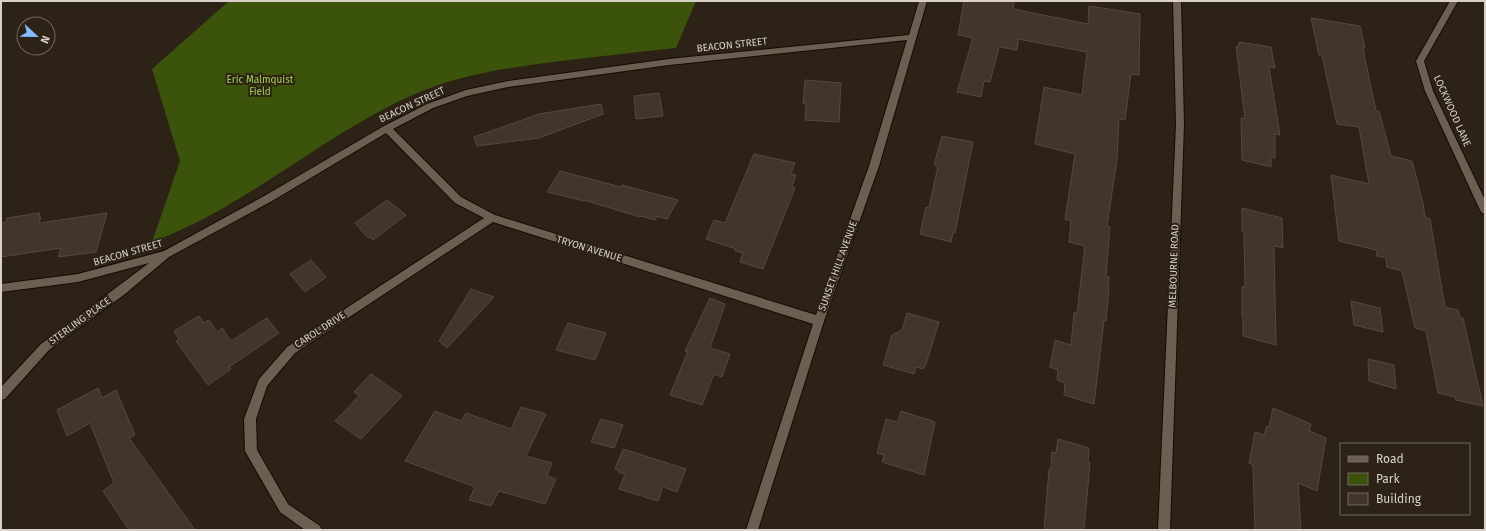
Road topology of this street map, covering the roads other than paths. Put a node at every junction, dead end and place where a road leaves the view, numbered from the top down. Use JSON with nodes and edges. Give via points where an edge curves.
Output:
{"nodes":[{"id":1,"x":923,"y":1,"type":"edge"},
{"id":2,"x":1177,"y":1,"type":"edge"},
{"id":3,"x":1454,"y":1,"type":"edge"},
{"id":4,"x":913,"y":37,"type":"junction"},
{"id":5,"x":387,"y":128,"type":"junction"},
{"id":6,"x":1485,"y":210,"type":"edge"},
{"id":7,"x":492,"y":218,"type":"junction"},
{"id":8,"x":167,"y":254,"type":"junction"},
{"id":9,"x":1,"y":288,"type":"edge"},
{"id":10,"x":819,"y":321,"type":"junction"},
{"id":11,"x":1,"y":395,"type":"edge"},
{"id":12,"x":316,"y":530,"type":"edge"},
{"id":13,"x":752,"y":530,"type":"edge"},
{"id":14,"x":1164,"y":530,"type":"edge"}],
"edges":[{"from":1,"to":4,"type":"street","name":"SUNSET HILL AVENUE"},
{"from":2,"to":14,"type":"street","name":"MELBOURNE ROAD","via":[[1180,124]]},
{"from":3,"to":6,"type":"street","name":"LOCKWOOD LANE","via":[[1420,61],[1429,91]]},
{"from":4,"to":5,"type":"street","name":"BEACON STREET","via":[[669,62],[508,84],[466,93],[430,106]]},
{"from":4,"to":10,"type":"street","name":"SUNSET HILL AVENUE","via":[[874,166]]},
{"from":5,"to":7,"type":"street","name":"TRYON AVENUE","via":[[458,200]]},
{"from":5,"to":8,"type":"street","name":"BEACON STREET","via":[[269,198]]},
{"from":7,"to":10,"type":"street","name":"TRYON AVENUE"},
{"from":7,"to":12,"type":"street","name":"CAROL DRIVE","via":[[291,350],[263,383],[250,419],[251,451],[284,508]]},
{"from":8,"to":9,"type":"street","name":"BEACON STREET","via":[[78,278]]},
{"from":8,"to":11,"type":"street","name":"STERLING PLACE","via":[[44,347]]},
{"from":10,"to":13,"type":"street","name":"SUNSET HILL AVENUE"}]}
